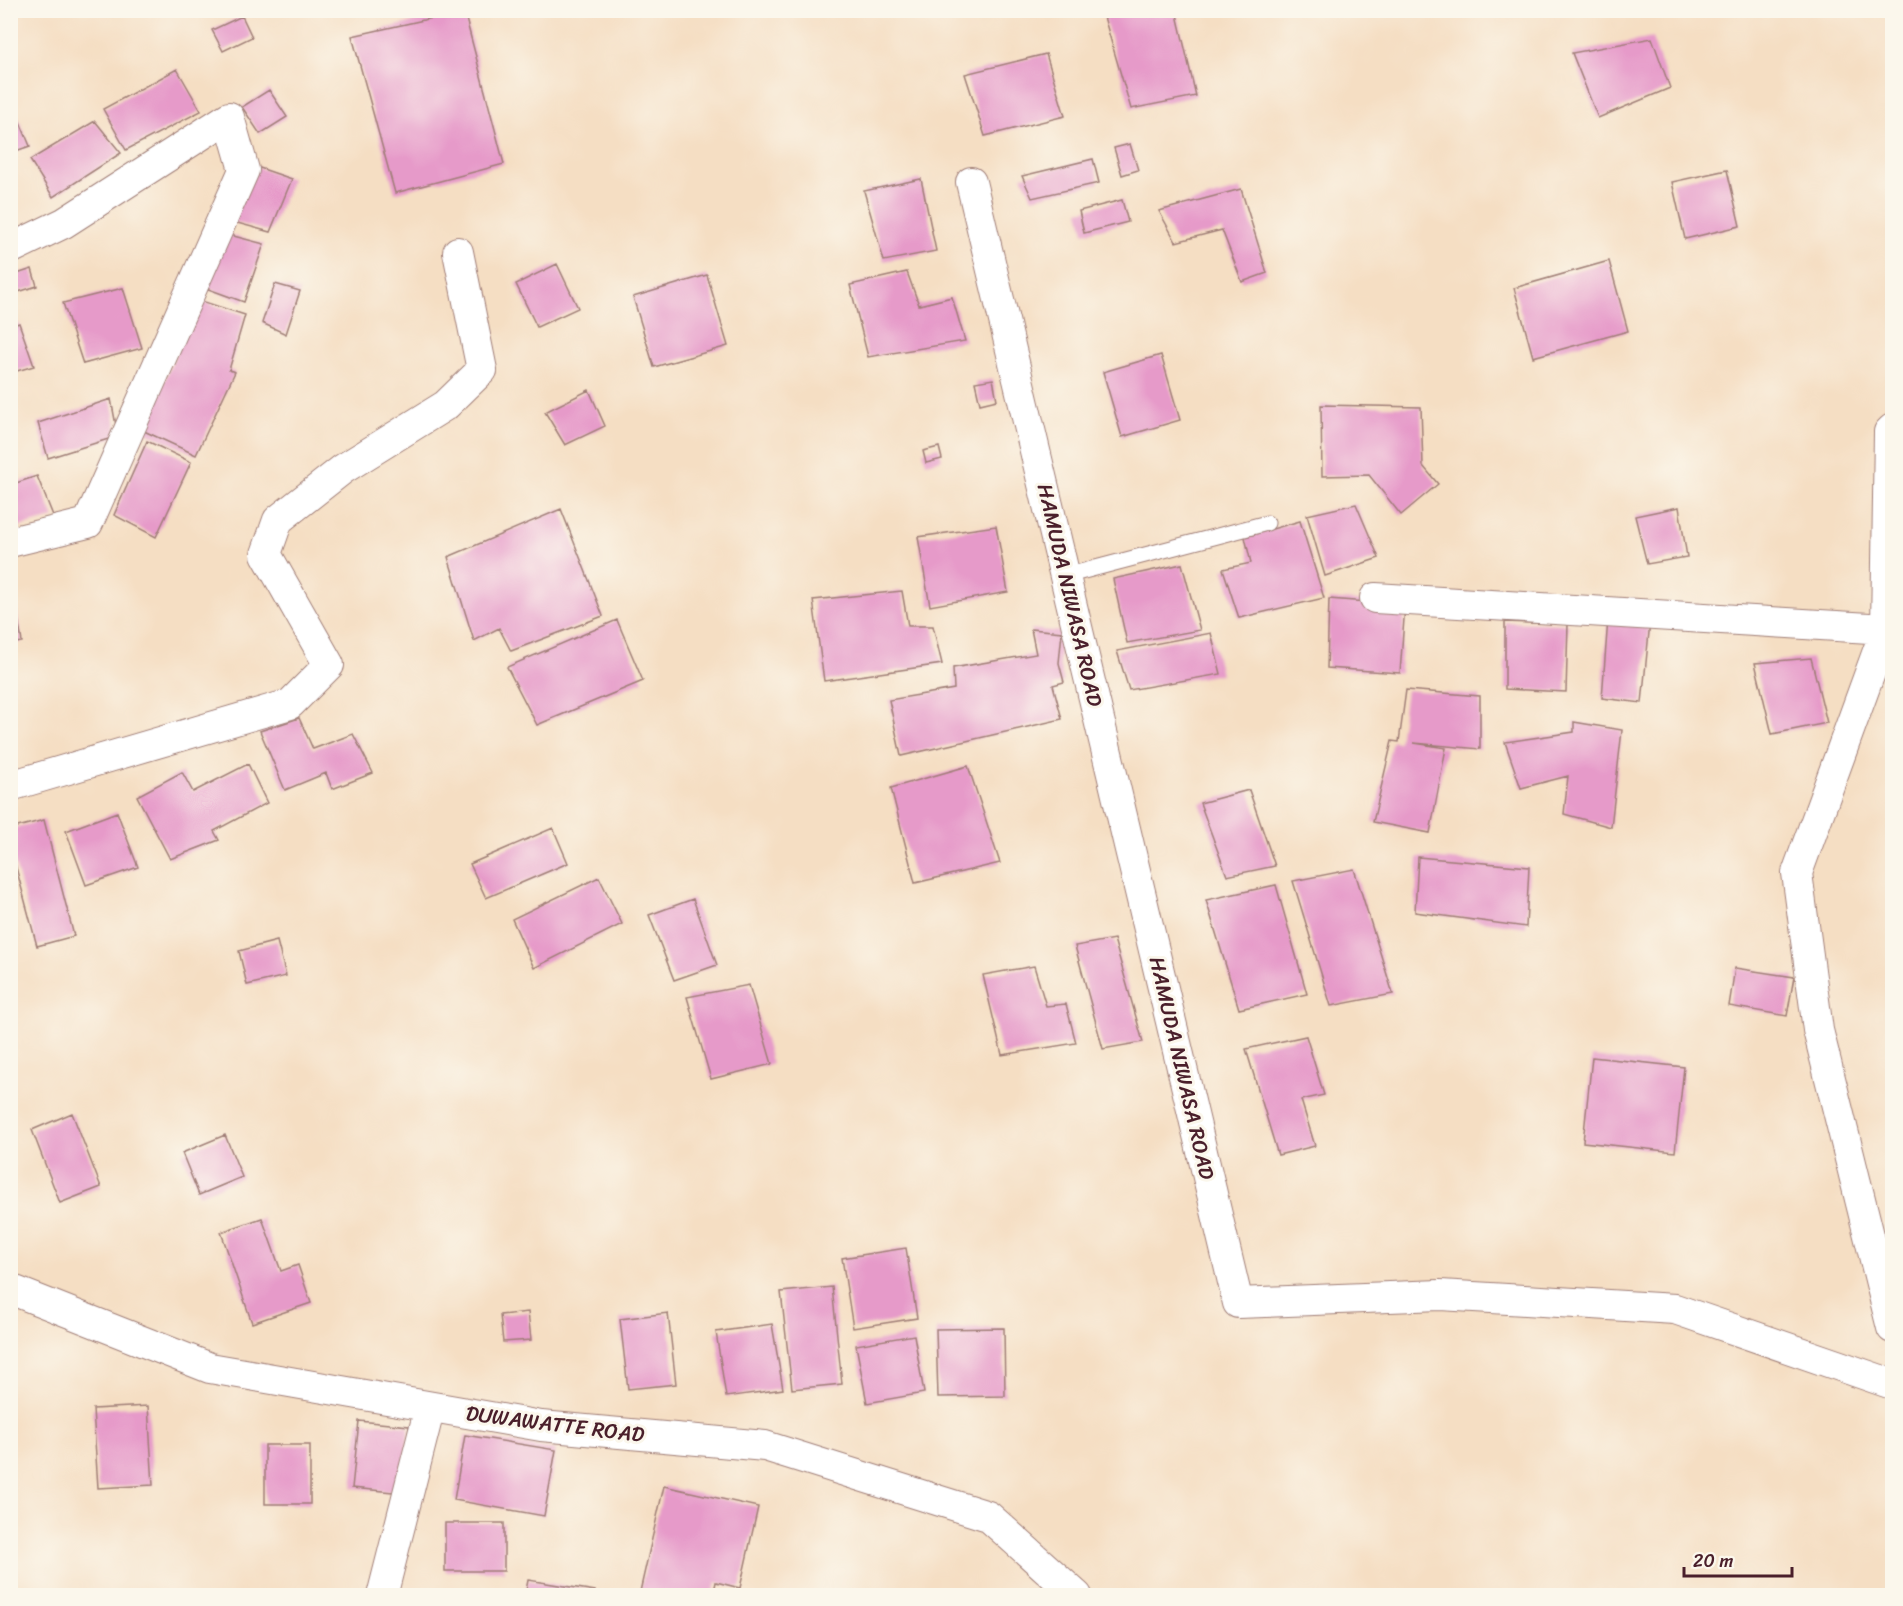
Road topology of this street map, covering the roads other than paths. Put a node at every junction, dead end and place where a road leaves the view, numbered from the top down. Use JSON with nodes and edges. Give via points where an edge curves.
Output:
{"nodes":[{"id":1,"x":971,"y":182,"type":"dead end"},
{"id":2,"x":10,"y":249,"type":"edge"},
{"id":3,"x":458,"y":252,"type":"dead end"},
{"id":4,"x":1893,"y":429,"type":"edge"},
{"id":5,"x":1267,"y":523,"type":"dead end"},
{"id":6,"x":10,"y":542,"type":"edge"},
{"id":7,"x":1065,"y":576,"type":"junction"},
{"id":8,"x":1375,"y":598,"type":"dead end"},
{"id":9,"x":1886,"y":629,"type":"junction"},
{"id":10,"x":10,"y":786,"type":"edge"},
{"id":11,"x":10,"y":1290,"type":"edge"},
{"id":12,"x":1893,"y":1329,"type":"edge"},
{"id":13,"x":1893,"y":1384,"type":"edge"},
{"id":14,"x":430,"y":1407,"type":"junction"},
{"id":15,"x":382,"y":1596,"type":"edge"},
{"id":16,"x":1077,"y":1596,"type":"edge"}],
"edges":[{"from":1,"to":7,"type":"street","name":"HAMUDA NIWASA ROAD"},
{"from":2,"to":6,"type":"street","via":[[64,223],[229,117],[244,170],[88,522]]},
{"from":3,"to":10,"type":"street","via":[[482,370],[446,405],[343,469],[278,520],[266,554],[329,665],[290,704]]},
{"from":4,"to":9,"type":"street","via":[[1889,432]]},
{"from":5,"to":7,"type":"lane"},
{"from":7,"to":13,"type":"street","name":"HAMUDA NIWASA ROAD","via":[[1238,1303],[1440,1295],[1675,1309]]},
{"from":8,"to":9,"type":"street"},
{"from":9,"to":12,"type":"street","via":[[1797,873],[1818,1030]]},
{"from":11,"to":14,"type":"street","name":"DUWAWATTE ROAD","via":[[210,1368]]},
{"from":14,"to":15,"type":"street"},
{"from":14,"to":16,"type":"street","name":"DUWAWATTE ROAD","via":[[541,1426],[765,1446],[988,1516]]}]}
